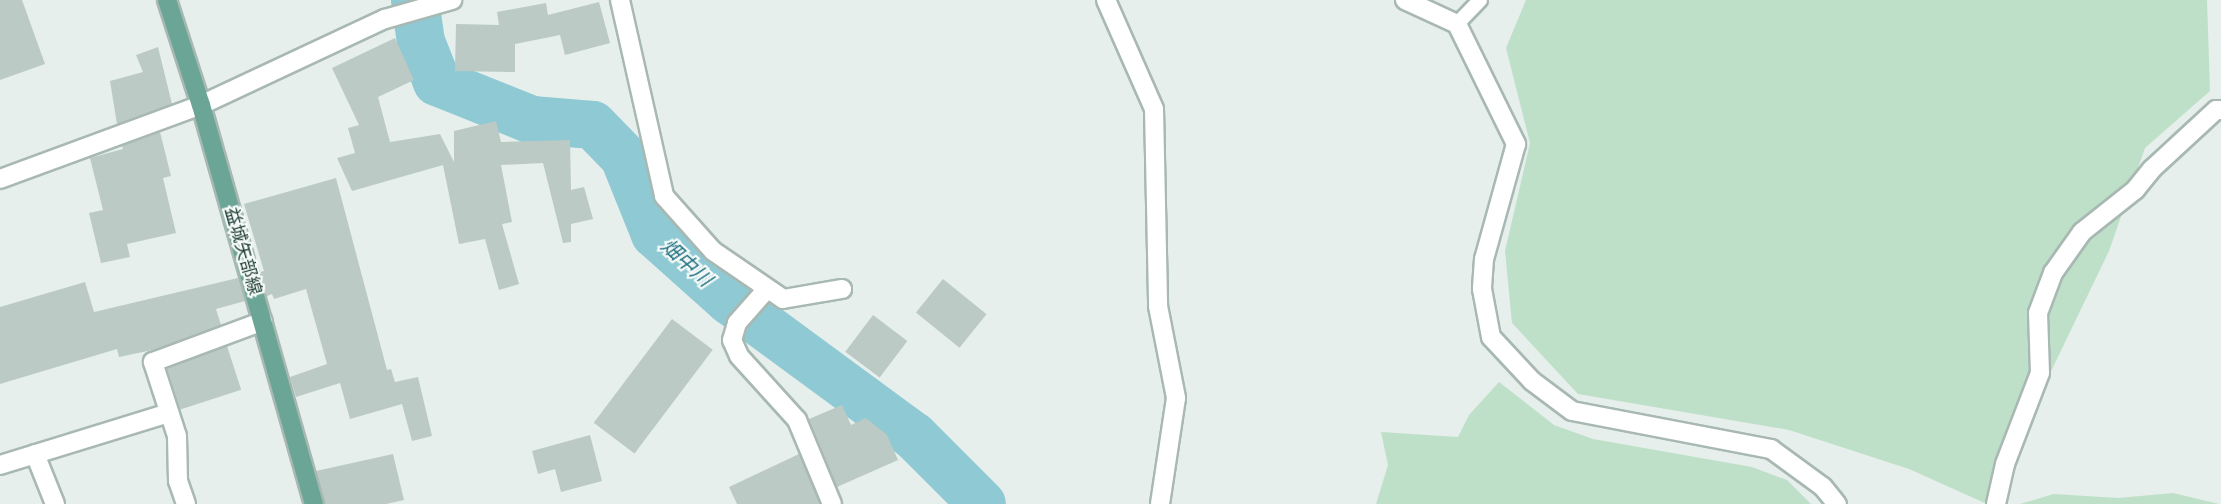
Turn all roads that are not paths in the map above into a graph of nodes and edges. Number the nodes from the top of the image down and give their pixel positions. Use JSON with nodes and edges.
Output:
{"nodes":[{"id":1,"x":167,"y":0,"type":"edge"},
{"id":2,"x":620,"y":0,"type":"edge"},
{"id":3,"x":1106,"y":0,"type":"edge"},
{"id":4,"x":1405,"y":0,"type":"edge"},
{"id":5,"x":1480,"y":0,"type":"edge"},
{"id":6,"x":444,"y":1,"type":"edge"},
{"id":7,"x":1456,"y":24,"type":"junction"},
{"id":8,"x":201,"y":105,"type":"junction"},
{"id":9,"x":2221,"y":110,"type":"edge"},
{"id":10,"x":0,"y":179,"type":"edge"},
{"id":11,"x":842,"y":289,"type":"dead end"},
{"id":12,"x":763,"y":293,"type":"junction"},
{"id":13,"x":262,"y":321,"type":"junction"},
{"id":14,"x":168,"y":413,"type":"junction"},
{"id":15,"x":35,"y":454,"type":"junction"},
{"id":16,"x":0,"y":465,"type":"edge"},
{"id":17,"x":55,"y":504,"type":"edge"},
{"id":18,"x":186,"y":504,"type":"edge"},
{"id":19,"x":314,"y":504,"type":"edge"},
{"id":20,"x":832,"y":504,"type":"edge"},
{"id":21,"x":1161,"y":504,"type":"edge"},
{"id":22,"x":1837,"y":504,"type":"edge"},
{"id":23,"x":1996,"y":504,"type":"edge"}],
"edges":[{"from":1,"to":8,"type":"main road","name":"益城矢部線"},
{"from":2,"to":12,"type":"street"},
{"from":3,"to":21,"type":"street"},
{"from":4,"to":7,"type":"street"},
{"from":5,"to":7,"type":"lane"},
{"from":6,"to":8,"type":"street"},
{"from":7,"to":22,"type":"street"},
{"from":8,"to":10,"type":"street"},
{"from":8,"to":13,"type":"main road","name":"益城矢部線"},
{"from":9,"to":23,"type":"street"},
{"from":11,"to":12,"type":"street"},
{"from":12,"to":20,"type":"street"},
{"from":13,"to":14,"type":"street"},
{"from":13,"to":19,"type":"main road","name":"益城矢部線"},
{"from":14,"to":15,"type":"street"},
{"from":14,"to":18,"type":"street"},
{"from":15,"to":16,"type":"street"},
{"from":15,"to":17,"type":"street"}]}
